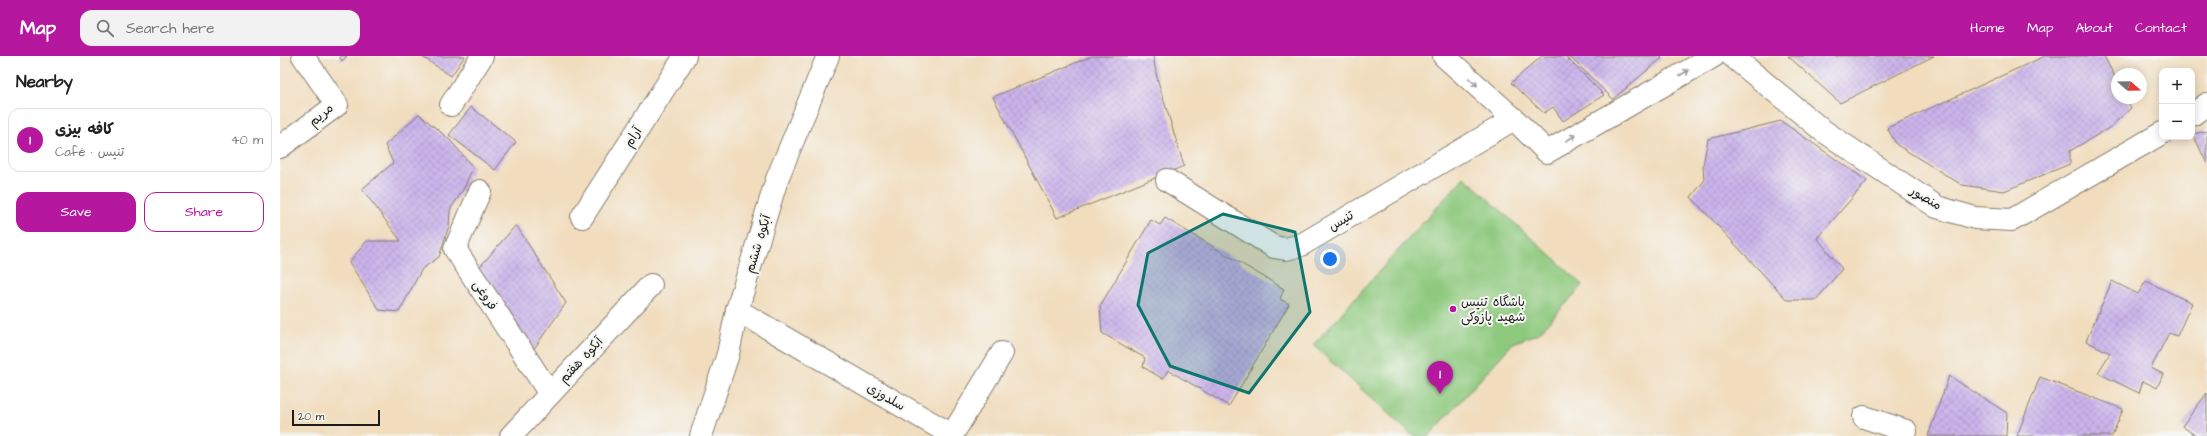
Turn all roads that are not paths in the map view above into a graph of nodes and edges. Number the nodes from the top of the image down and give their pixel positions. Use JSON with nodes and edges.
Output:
{"nodes":[{"id":1,"x":303,"y":56,"type":"edge"},
{"id":2,"x":482,"y":56,"type":"edge"},
{"id":3,"x":685,"y":56,"type":"edge"},
{"id":4,"x":828,"y":56,"type":"edge"},
{"id":5,"x":1444,"y":56,"type":"edge"},
{"id":6,"x":1714,"y":56,"type":"edge"},
{"id":7,"x":1732,"y":56,"type":"edge"},
{"id":8,"x":2207,"y":104,"type":"edge"},
{"id":9,"x":451,"y":105,"type":"dead end"},
{"id":10,"x":2195,"y":113,"type":"edge"},
{"id":11,"x":1514,"y":119,"type":"junction"},
{"id":12,"x":2159,"y":135,"type":"edge"},
{"id":13,"x":280,"y":147,"type":"edge"},
{"id":14,"x":1167,"y":180,"type":"dead end"},
{"id":15,"x":480,"y":191,"type":"dead end"},
{"id":16,"x":582,"y":217,"type":"dead end"},
{"id":17,"x":651,"y":284,"type":"dead end"},
{"id":18,"x":737,"y":310,"type":"junction"},
{"id":19,"x":1002,"y":353,"type":"dead end"},
{"id":20,"x":550,"y":394,"type":"junction"},
{"id":21,"x":1864,"y":417,"type":"dead end"},
{"id":22,"x":512,"y":436,"type":"edge"},
{"id":23,"x":701,"y":436,"type":"edge"},
{"id":24,"x":1904,"y":436,"type":"edge"}],
"edges":[{"from":1,"to":13,"type":"street","name":"مریم"},
{"from":2,"to":9,"type":"street"},
{"from":3,"to":16,"type":"street","name":"آرام"},
{"from":4,"to":18,"type":"street","name":"آبکوه ششم"},
{"from":5,"to":11,"type":"street","one_way":true},
{"from":11,"to":6,"type":"street","one_way":true},
{"from":7,"to":12,"type":"street","name":"منصور"},
{"from":8,"to":10,"type":"street"},
{"from":11,"to":14,"type":"street","name":"تنیس"},
{"from":15,"to":20,"type":"street","name":"فروغی"},
{"from":17,"to":20,"type":"street","name":"آبکوه هفتم"},
{"from":18,"to":19,"type":"street","name":"سلدوزی"},
{"from":18,"to":23,"type":"street","name":"آبکوه ششم"},
{"from":20,"to":22,"type":"street","name":"آبکوه هفتم"},
{"from":21,"to":24,"type":"street"}]}
